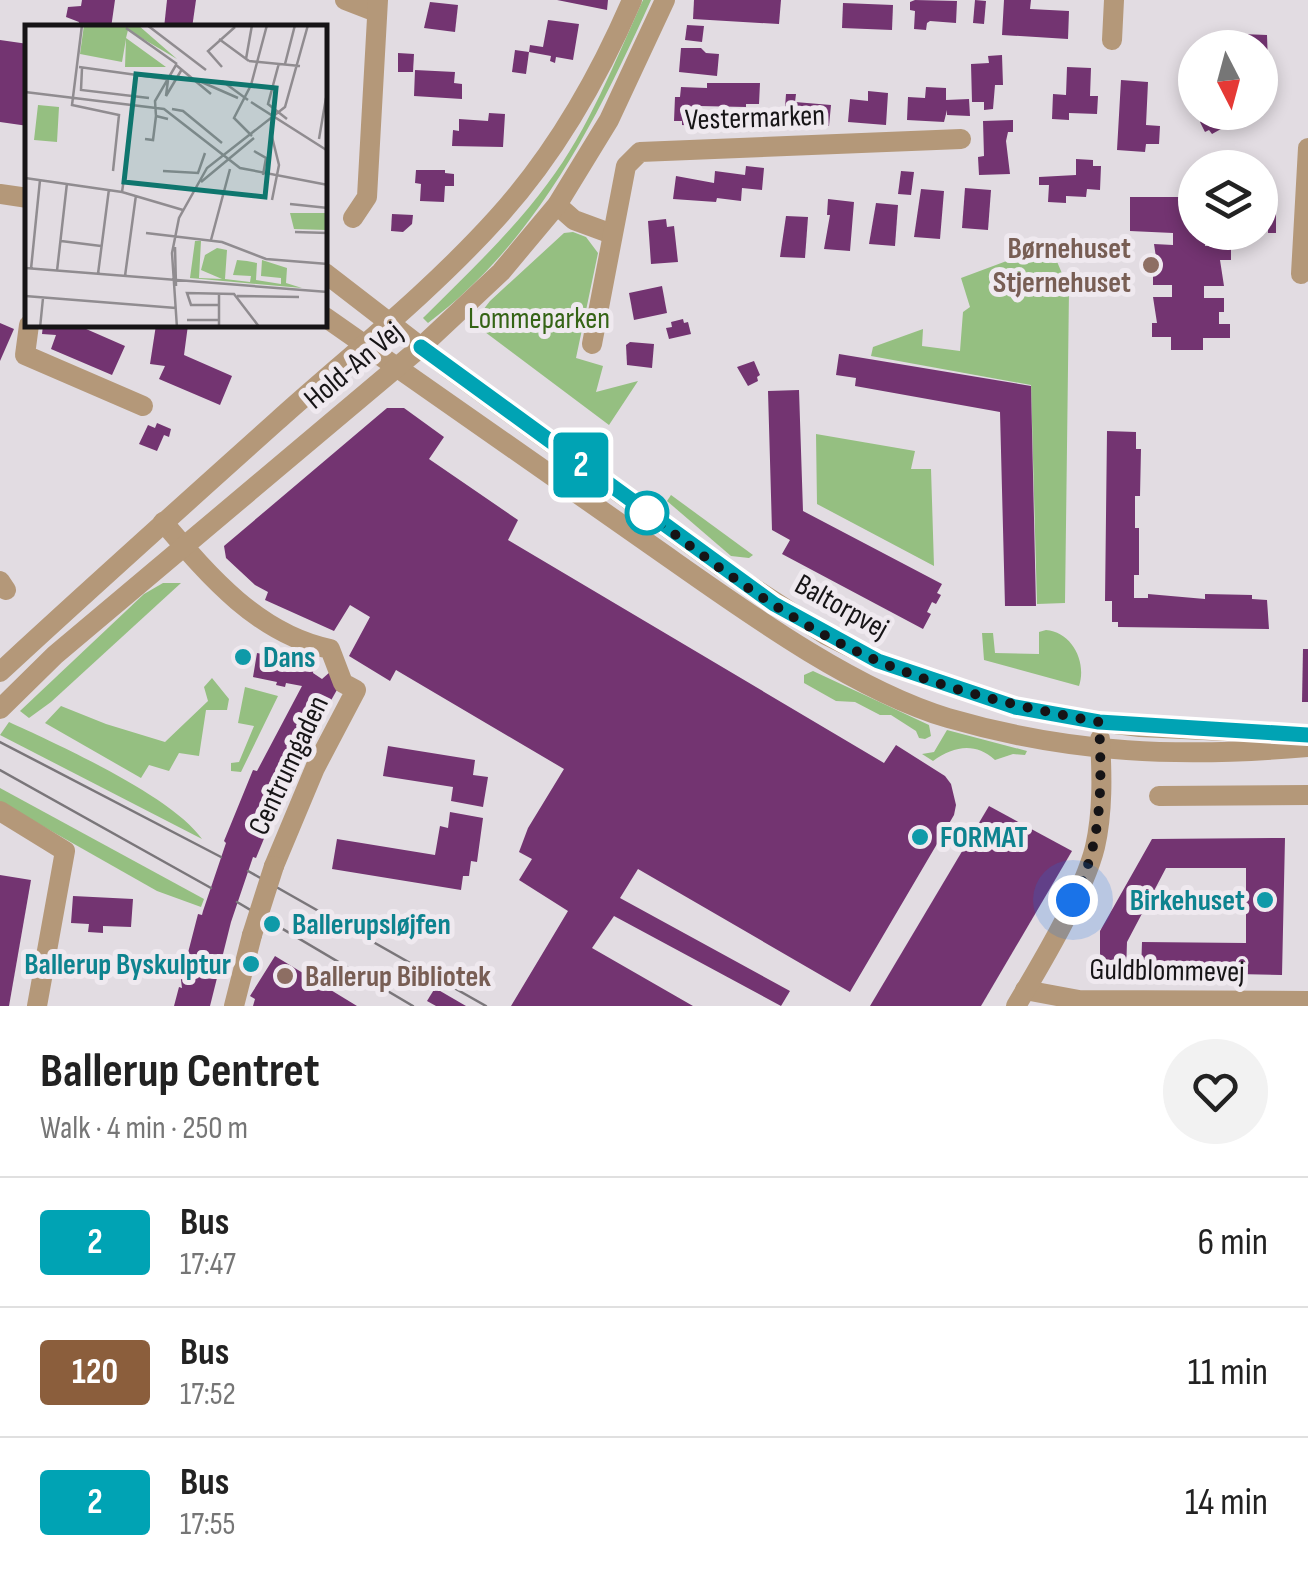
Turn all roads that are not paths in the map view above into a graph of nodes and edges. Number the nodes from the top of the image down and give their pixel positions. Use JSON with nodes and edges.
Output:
{"nodes":[{"id":1,"x":345,"y":0,"type":"edge"},
{"id":2,"x":632,"y":0,"type":"edge"},
{"id":3,"x":665,"y":0,"type":"edge"},
{"id":4,"x":1114,"y":0,"type":"edge"},
{"id":5,"x":377,"y":6,"type":"edge"},
{"id":6,"x":1112,"y":40,"type":"dead end"},
{"id":7,"x":961,"y":139,"type":"dead end"},
{"id":8,"x":1308,"y":148,"type":"edge"},
{"id":9,"x":0,"y":194,"type":"edge"},
{"id":10,"x":25,"y":198,"type":"edge"},
{"id":11,"x":557,"y":205,"type":"junction"},
{"id":12,"x":353,"y":218,"type":"dead end"},
{"id":13,"x":612,"y":234,"type":"junction"},
{"id":14,"x":1301,"y":274,"type":"dead end"},
{"id":15,"x":328,"y":275,"type":"edge"},
{"id":16,"x":328,"y":320,"type":"edge"},
{"id":17,"x":390,"y":320,"type":"junction"},
{"id":18,"x":29,"y":328,"type":"edge"},
{"id":19,"x":363,"y":344,"type":"junction"},
{"id":20,"x":592,"y":344,"type":"dead end"},
{"id":21,"x":421,"y":347,"type":"junction"},
{"id":22,"x":396,"y":368,"type":"junction"},
{"id":23,"x":142,"y":406,"type":"dead end"},
{"id":24,"x":163,"y":522,"type":"junction"},
{"id":25,"x":184,"y":546,"type":"junction"},
{"id":26,"x":0,"y":672,"type":"edge"},
{"id":27,"x":6,"y":702,"type":"edge"},
{"id":28,"x":1099,"y":722,"type":"junction"},
{"id":29,"x":1308,"y":735,"type":"edge"},
{"id":30,"x":1308,"y":747,"type":"edge"},
{"id":31,"x":1100,"y":750,"type":"junction"},
{"id":32,"x":1158,"y":796,"type":"dead end"},
{"id":33,"x":1308,"y":796,"type":"edge"},
{"id":34,"x":0,"y":811,"type":"edge"},
{"id":35,"x":1021,"y":998,"type":"edge"},
{"id":36,"x":1308,"y":1001,"type":"edge"},
{"id":37,"x":37,"y":1006,"type":"edge"},
{"id":38,"x":234,"y":1006,"type":"edge"}],
"edges":[{"from":1,"to":5,"type":"street"},
{"from":2,"to":17,"type":"street","name":"Hold-An Vej"},
{"from":3,"to":11,"type":"street","name":"Hold-An Vej"},
{"from":4,"to":6,"type":"street"},
{"from":5,"to":12,"type":"street"},
{"from":7,"to":13,"type":"street","name":"Vestermarken"},
{"from":8,"to":14,"type":"street"},
{"from":9,"to":10,"type":"street"},
{"from":11,"to":13,"type":"street"},
{"from":11,"to":21,"type":"street","name":"Hold-An Vej"},
{"from":13,"to":20,"type":"street","name":"Vestermarken"},
{"from":15,"to":17,"type":"street","name":"Baltorpvej"},
{"from":16,"to":19,"type":"street","name":"Baltorpvej"},
{"from":17,"to":19,"type":"street","name":"Hold-An Vej"},
{"from":17,"to":21,"type":"street","name":"Baltorpvej"},
{"from":18,"to":23,"type":"street"},
{"from":19,"to":22,"type":"street","name":"Baltorpvej"},
{"from":19,"to":24,"type":"street","name":"Hold-An Vej"},
{"from":21,"to":22,"type":"street","name":"Hold-An Vej"},
{"from":21,"to":28,"type":"street","name":"Baltorpvej"},
{"from":22,"to":25,"type":"street","name":"Hold-An Vej"},
{"from":22,"to":31,"type":"street","name":"Baltorpvej"},
{"from":24,"to":25,"type":"street","name":"Centrumgaden"},
{"from":24,"to":26,"type":"street","name":"Hold-An Vej"},
{"from":25,"to":27,"type":"street","name":"Hold-An Vej"},
{"from":25,"to":38,"type":"street","name":"Centrumgaden","bridge":true},
{"from":28,"to":29,"type":"street","name":"Baltorpvej"},
{"from":28,"to":31,"type":"street"},
{"from":30,"to":31,"type":"street","name":"Baltorpvej"},
{"from":31,"to":35,"type":"street"},
{"from":32,"to":33,"type":"street"},
{"from":34,"to":37,"type":"street"},
{"from":35,"to":36,"type":"street","name":"Guldblommevej"}]}
